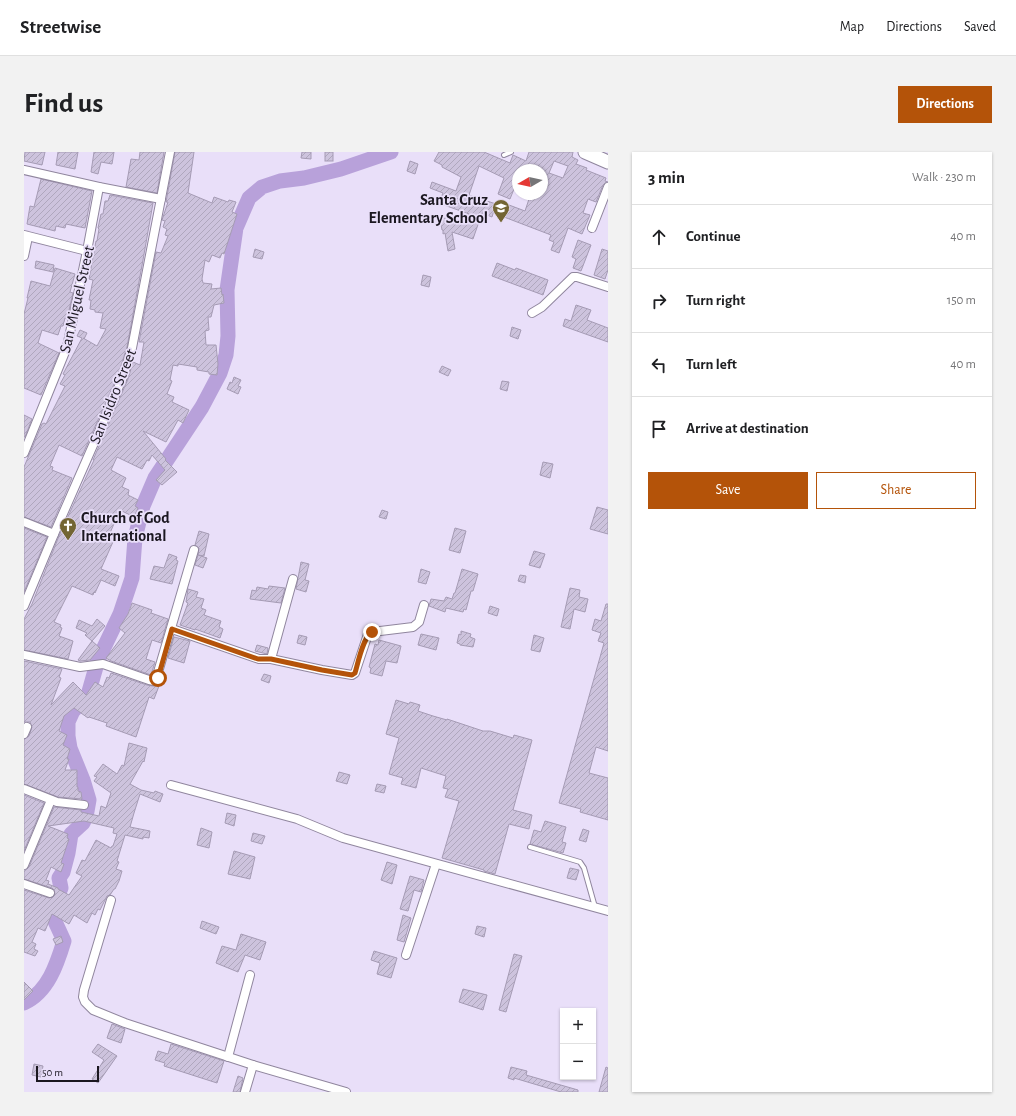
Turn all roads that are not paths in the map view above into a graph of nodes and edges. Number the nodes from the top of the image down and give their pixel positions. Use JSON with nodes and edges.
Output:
{"nodes":[{"id":1,"x":170,"y":152,"type":"edge"},
{"id":2,"x":511,"y":152,"type":"edge"},
{"id":3,"x":585,"y":152,"type":"edge"},
{"id":4,"x":504,"y":155,"type":"dead end"},
{"id":5,"x":608,"y":162,"type":"edge"},
{"id":6,"x":24,"y":170,"type":"edge"},
{"id":7,"x":99,"y":187,"type":"junction"},
{"id":8,"x":608,"y":187,"type":"edge"},
{"id":9,"x":162,"y":199,"type":"junction"},
{"id":10,"x":592,"y":228,"type":"dead end"},
{"id":11,"x":26,"y":236,"type":"edge"},
{"id":12,"x":88,"y":251,"type":"junction"},
{"id":13,"x":24,"y":256,"type":"edge"},
{"id":14,"x":608,"y":287,"type":"edge"},
{"id":15,"x":532,"y":313,"type":"dead end"},
{"id":16,"x":24,"y":453,"type":"edge"},
{"id":17,"x":24,"y":522,"type":"edge"},
{"id":18,"x":54,"y":534,"type":"junction"},
{"id":19,"x":194,"y":550,"type":"dead end"},
{"id":20,"x":293,"y":579,"type":"dead end"},
{"id":21,"x":424,"y":605,"type":"dead end"},
{"id":22,"x":24,"y":606,"type":"edge"},
{"id":23,"x":172,"y":629,"type":"junction"},
{"id":24,"x":24,"y":655,"type":"edge"},
{"id":25,"x":271,"y":659,"type":"junction"},
{"id":26,"x":171,"y":785,"type":"dead end"},
{"id":27,"x":24,"y":789,"type":"edge"},
{"id":28,"x":51,"y":800,"type":"junction"},
{"id":29,"x":84,"y":805,"type":"dead end"},
{"id":30,"x":530,"y":847,"type":"dead end"},
{"id":31,"x":436,"y":864,"type":"junction"},
{"id":32,"x":24,"y":865,"type":"edge"},
{"id":33,"x":24,"y":884,"type":"edge"},
{"id":34,"x":50,"y":893,"type":"dead end"},
{"id":35,"x":111,"y":900,"type":"dead end"},
{"id":36,"x":595,"y":907,"type":"junction"},
{"id":37,"x":608,"y":911,"type":"edge"},
{"id":38,"x":406,"y":955,"type":"dead end"},
{"id":39,"x":250,"y":975,"type":"dead end"},
{"id":40,"x":228,"y":1057,"type":"junction"},
{"id":41,"x":254,"y":1065,"type":"junction"},
{"id":42,"x":245,"y":1092,"type":"edge"},
{"id":43,"x":346,"y":1092,"type":"edge"}],
"edges":[{"from":1,"to":9,"type":"street","name":"San Isidro Street"},
{"from":2,"to":4,"type":"lane"},
{"from":3,"to":5,"type":"main road"},
{"from":6,"to":7,"type":"street"},
{"from":7,"to":9,"type":"street"},
{"from":7,"to":12,"type":"street","name":"San Miguel Street"},
{"from":8,"to":10,"type":"street"},
{"from":9,"to":18,"type":"street","name":"San Isidro Street"},
{"from":11,"to":12,"type":"street"},
{"from":11,"to":13,"type":"street"},
{"from":12,"to":16,"type":"street","name":"San Miguel Street"},
{"from":14,"to":15,"type":"street"},
{"from":17,"to":18,"type":"street"},
{"from":18,"to":22,"type":"street","name":"San Isidro Street"},
{"from":19,"to":23,"type":"street"},
{"from":20,"to":25,"type":"street"},
{"from":21,"to":25,"type":"street"},
{"from":23,"to":24,"type":"street"},
{"from":23,"to":25,"type":"street"},
{"from":26,"to":31,"type":"street"},
{"from":27,"to":28,"type":"street"},
{"from":28,"to":29,"type":"street"},
{"from":28,"to":32,"type":"street"},
{"from":30,"to":36,"type":"lane"},
{"from":31,"to":36,"type":"street"},
{"from":31,"to":38,"type":"street"},
{"from":33,"to":34,"type":"street"},
{"from":35,"to":40,"type":"street"},
{"from":36,"to":37,"type":"street"},
{"from":39,"to":40,"type":"street"},
{"from":40,"to":41,"type":"street"},
{"from":41,"to":42,"type":"street"},
{"from":41,"to":43,"type":"street"}]}
